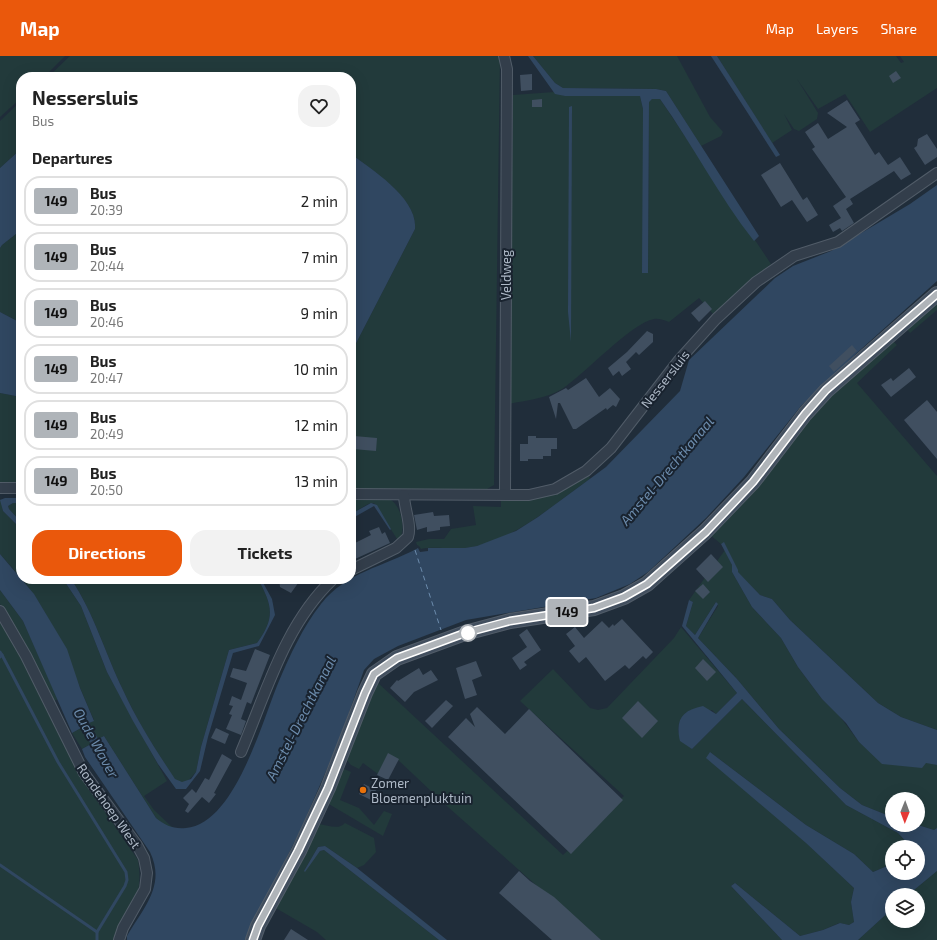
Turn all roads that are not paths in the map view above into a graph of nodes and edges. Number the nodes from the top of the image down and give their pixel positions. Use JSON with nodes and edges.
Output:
{"nodes":[{"id":1,"x":504,"y":56,"type":"edge"},
{"id":2,"x":937,"y":174,"type":"edge"},
{"id":3,"x":937,"y":294,"type":"edge"},
{"id":4,"x":0,"y":488,"type":"edge"},
{"id":5,"x":16,"y":488,"type":"edge"},
{"id":6,"x":356,"y":494,"type":"edge"},
{"id":7,"x":505,"y":494,"type":"junction"},
{"id":8,"x":404,"y":495,"type":"junction"},
{"id":9,"x":356,"y":568,"type":"edge"},
{"id":10,"x":328,"y":584,"type":"edge"},
{"id":11,"x":0,"y":611,"type":"edge"},
{"id":12,"x":241,"y":752,"type":"dead end"},
{"id":13,"x":119,"y":940,"type":"edge"},
{"id":14,"x":253,"y":940,"type":"edge"}],
"edges":[{"from":1,"to":7,"type":"street","name":"Veldweg"},
{"from":2,"to":7,"type":"street","name":"Nessersluis"},
{"from":3,"to":14,"type":"street"},
{"from":4,"to":5,"type":"street"},
{"from":6,"to":8,"type":"street","name":"Nessersluis"},
{"from":7,"to":8,"type":"street","name":"Nessersluis"},
{"from":8,"to":9,"type":"street"},
{"from":10,"to":12,"type":"street"},
{"from":11,"to":13,"type":"street","name":"Rondehoep West"}]}
